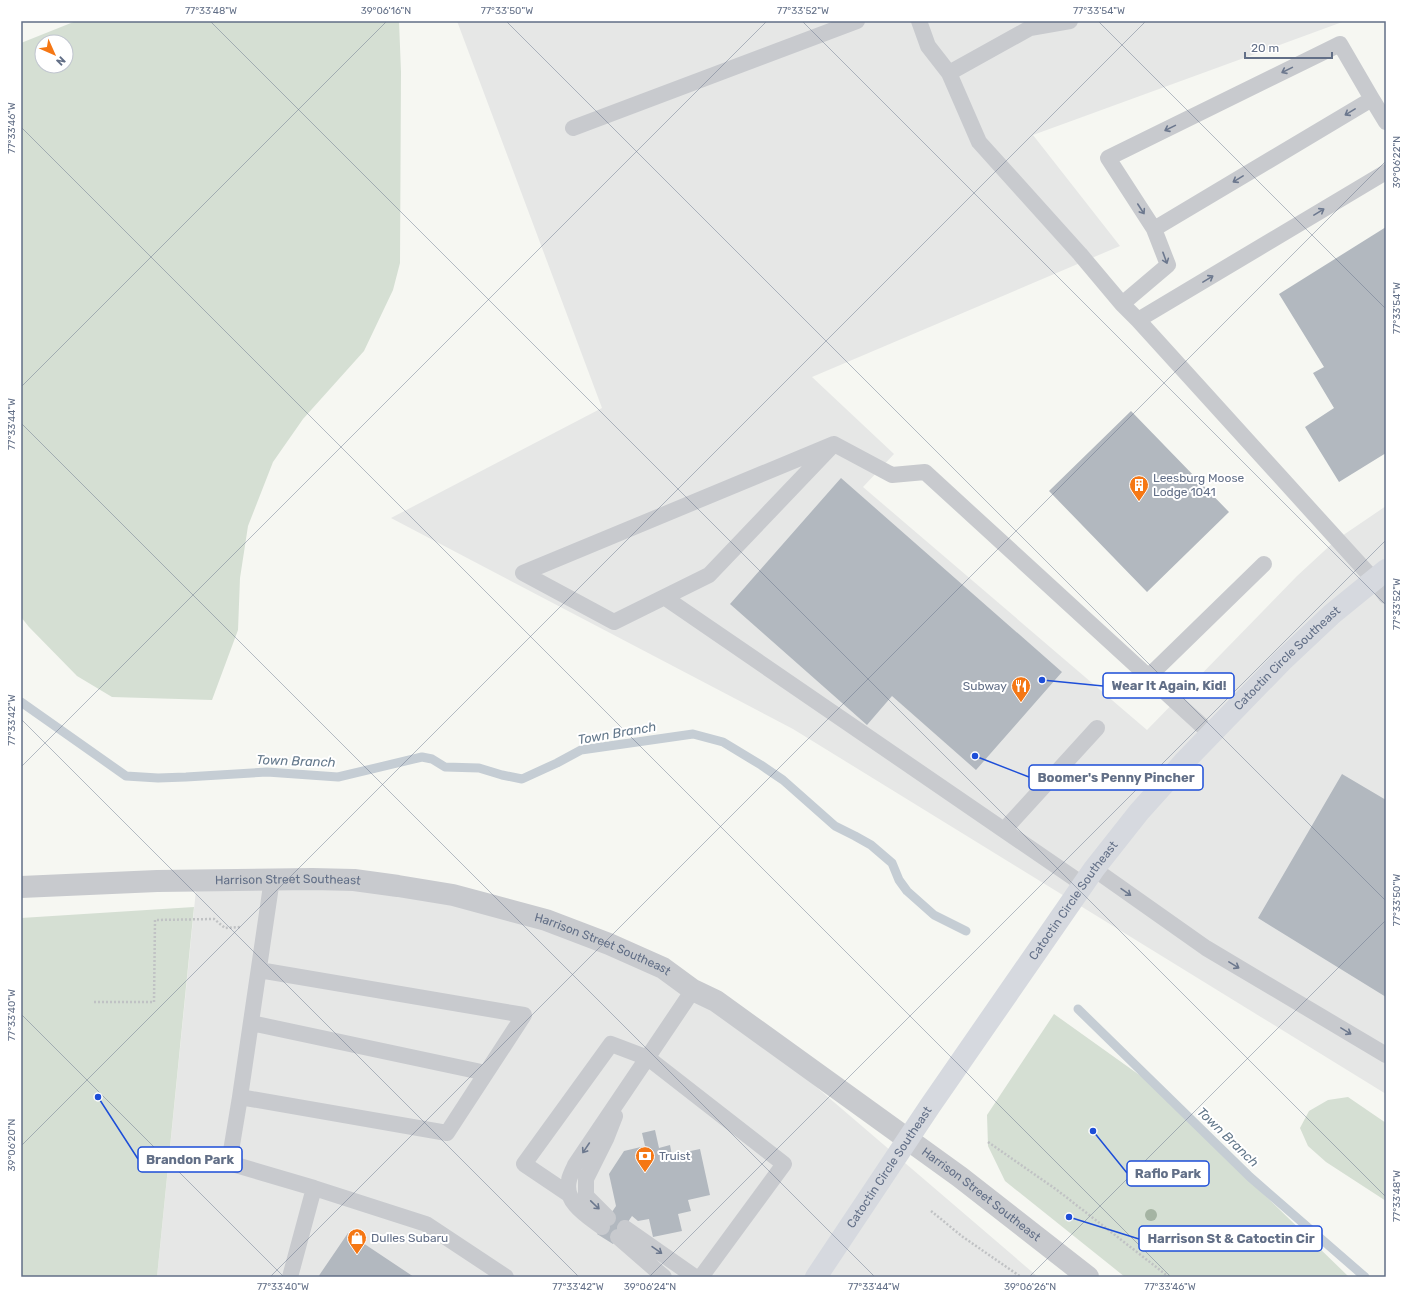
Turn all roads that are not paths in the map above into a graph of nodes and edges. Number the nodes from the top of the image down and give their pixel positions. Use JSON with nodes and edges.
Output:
{"nodes":[{"id":1,"x":857,"y":21,"type":"edge"},
{"id":2,"x":920,"y":21,"type":"edge"},
{"id":3,"x":1070,"y":21,"type":"edge"},
{"id":4,"x":949,"y":73,"type":"junction"},
{"id":5,"x":1372,"y":99,"type":"junction"},
{"id":6,"x":1386,"y":122,"type":"edge"},
{"id":7,"x":572,"y":128,"type":"dead end"},
{"id":8,"x":1386,"y":172,"type":"edge"},
{"id":9,"x":1154,"y":229,"type":"junction"},
{"id":10,"x":1122,"y":304,"type":"junction"},
{"id":11,"x":1138,"y":320,"type":"junction"},
{"id":12,"x":834,"y":444,"type":"junction"},
{"id":13,"x":1264,"y":564,"type":"dead end"},
{"id":14,"x":1382,"y":582,"type":"edge"},
{"id":15,"x":664,"y":598,"type":"junction"},
{"id":16,"x":1148,"y":677,"type":"junction"},
{"id":17,"x":1097,"y":728,"type":"dead end"},
{"id":18,"x":1211,"y":734,"type":"junction"},
{"id":19,"x":1004,"y":830,"type":"junction"},
{"id":20,"x":1089,"y":877,"type":"junction"},
{"id":21,"x":272,"y":879,"type":"junction"},
{"id":22,"x":21,"y":887,"type":"edge"},
{"id":23,"x":259,"y":970,"type":"junction"},
{"id":24,"x":693,"y":990,"type":"junction"},
{"id":25,"x":251,"y":1023,"type":"junction"},
{"id":26,"x":1386,"y":1055,"type":"edge"},
{"id":27,"x":648,"y":1058,"type":"junction"},
{"id":28,"x":486,"y":1073,"type":"junction"},
{"id":29,"x":623,"y":1094,"type":"junction"},
{"id":30,"x":240,"y":1097,"type":"junction"},
{"id":31,"x":908,"y":1139,"type":"junction"},
{"id":32,"x":314,"y":1188,"type":"junction"},
{"id":33,"x":570,"y":1195,"type":"junction"},
{"id":34,"x":1077,"y":1274,"type":"edge"},
{"id":35,"x":290,"y":1277,"type":"edge"},
{"id":36,"x":506,"y":1277,"type":"edge"},
{"id":37,"x":664,"y":1277,"type":"edge"},
{"id":38,"x":695,"y":1277,"type":"edge"},
{"id":39,"x":702,"y":1277,"type":"edge"},
{"id":40,"x":816,"y":1277,"type":"edge"}],
"edges":[{"from":1,"to":7,"type":"lane"},
{"from":2,"to":4,"type":"lane"},
{"from":3,"to":4,"type":"lane"},
{"from":4,"to":10,"type":"lane"},
{"from":5,"to":6,"type":"lane"},
{"from":5,"to":9,"type":"lane","one_way":true},
{"from":5,"to":9,"type":"lane","one_way":true},
{"from":11,"to":8,"type":"lane","one_way":true},
{"from":9,"to":10,"type":"lane","one_way":true},
{"from":10,"to":11,"type":"lane"},
{"from":11,"to":14,"type":"lane"},
{"from":12,"to":15,"type":"lane"},
{"from":12,"to":15,"type":"lane"},
{"from":12,"to":16,"type":"lane"},
{"from":13,"to":16,"type":"lane"},
{"from":14,"to":18,"type":"main road","name":"Catoctin Circle Southeast"},
{"from":15,"to":19,"type":"lane"},
{"from":16,"to":18,"type":"lane"},
{"from":17,"to":19,"type":"lane"},
{"from":18,"to":20,"type":"main road","name":"Catoctin Circle Southeast"},
{"from":19,"to":20,"type":"lane"},
{"from":20,"to":26,"type":"lane","one_way":true},
{"from":20,"to":31,"type":"main road","name":"Catoctin Circle Southeast"},
{"from":21,"to":22,"type":"street","name":"Harrison Street Southeast"},
{"from":21,"to":23,"type":"lane"},
{"from":21,"to":24,"type":"street","name":"Harrison Street Southeast"},
{"from":23,"to":25,"type":"lane"},
{"from":23,"to":28,"type":"lane"},
{"from":24,"to":27,"type":"lane"},
{"from":24,"to":31,"type":"street","name":"Harrison Street Southeast"},
{"from":25,"to":28,"type":"lane"},
{"from":25,"to":30,"type":"lane"},
{"from":27,"to":29,"type":"lane"},
{"from":27,"to":33,"type":"lane"},
{"from":27,"to":39,"type":"lane"},
{"from":28,"to":30,"type":"lane"},
{"from":29,"to":33,"type":"lane","one_way":true},
{"from":29,"to":33,"type":"lane","one_way":true},
{"from":30,"to":32,"type":"lane"},
{"from":31,"to":34,"type":"street","name":"Harrison Street Southeast"},
{"from":31,"to":40,"type":"main road","name":"Catoctin Circle Southeast"},
{"from":32,"to":35,"type":"lane"},
{"from":32,"to":36,"type":"lane"},
{"from":37,"to":38,"type":"lane","one_way":true}]}
